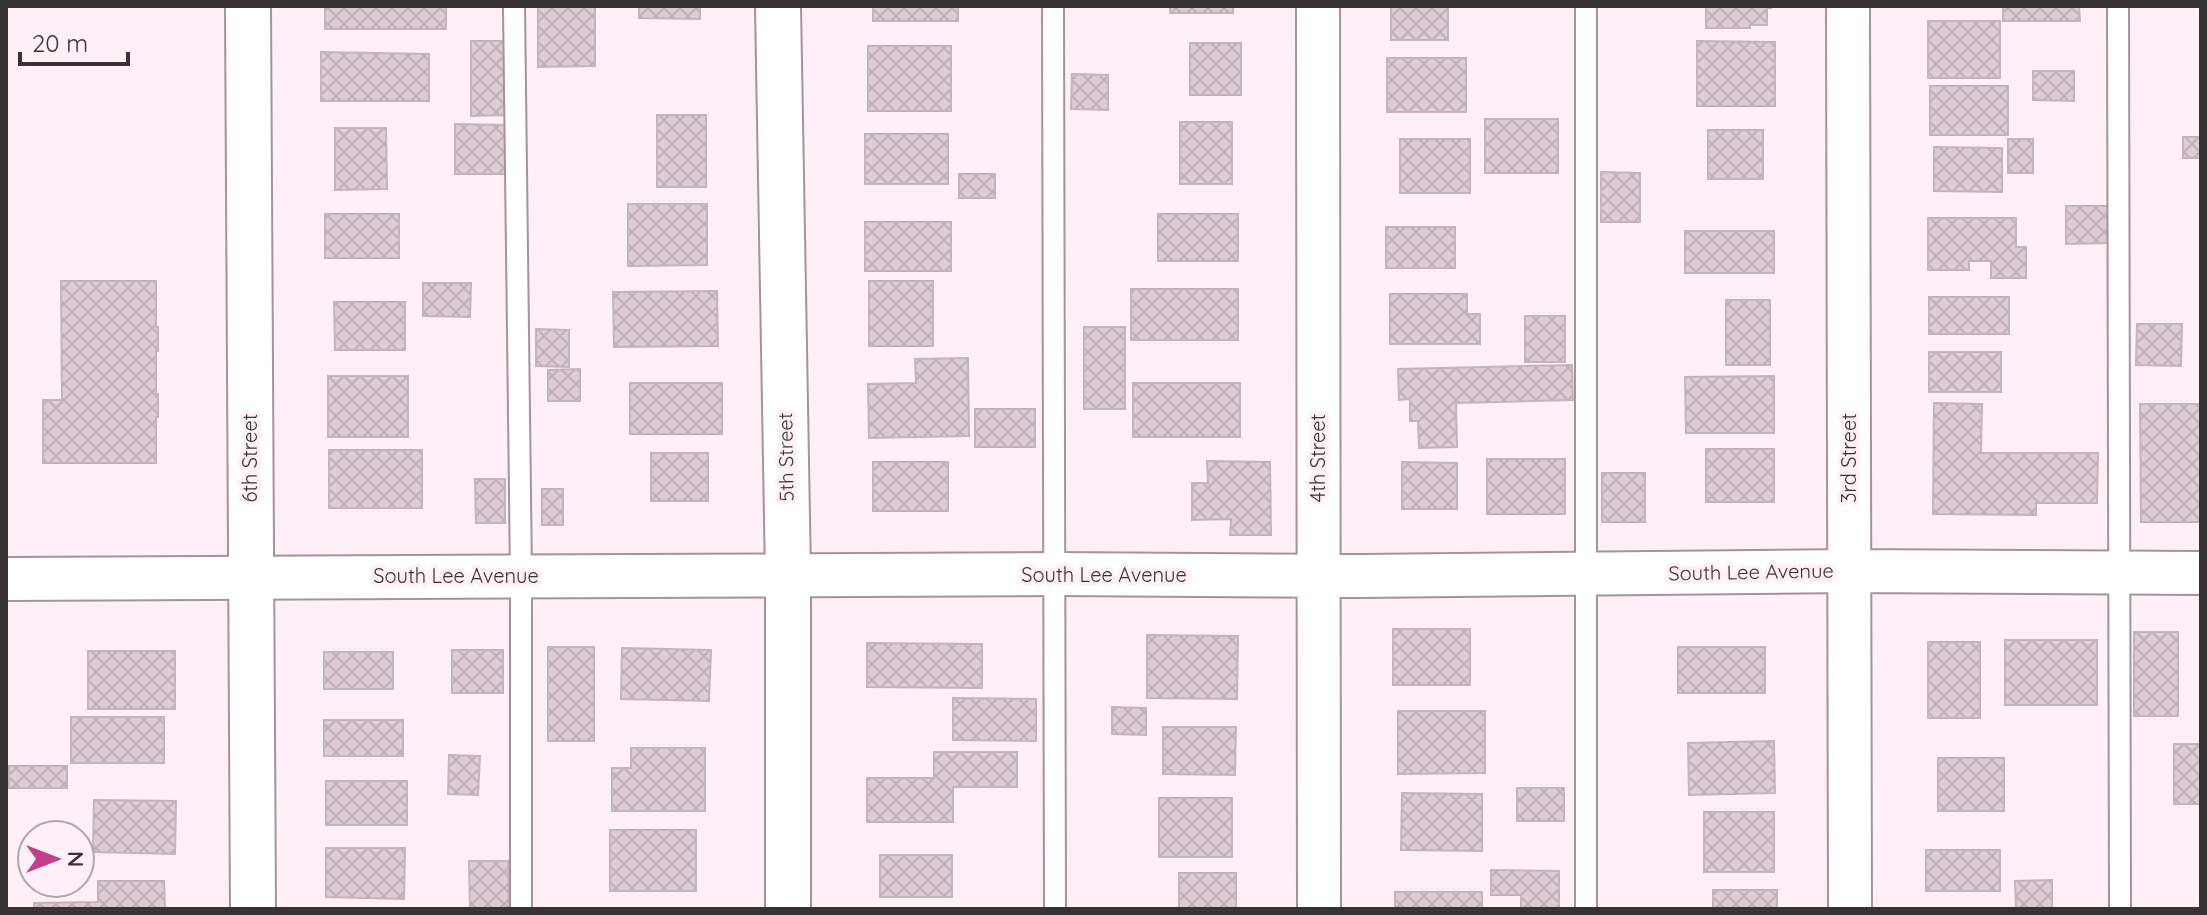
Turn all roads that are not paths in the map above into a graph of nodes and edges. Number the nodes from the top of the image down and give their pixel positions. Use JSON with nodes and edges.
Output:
{"nodes":[{"id":1,"x":248,"y":6,"type":"edge"},
{"id":2,"x":514,"y":6,"type":"edge"},
{"id":3,"x":778,"y":6,"type":"edge"},
{"id":4,"x":1053,"y":6,"type":"edge"},
{"id":5,"x":1318,"y":6,"type":"edge"},
{"id":6,"x":1586,"y":6,"type":"edge"},
{"id":7,"x":1848,"y":6,"type":"edge"},
{"id":8,"x":2118,"y":6,"type":"edge"},
{"id":9,"x":1849,"y":571,"type":"junction"},
{"id":10,"x":2119,"y":573,"type":"junction"},
{"id":11,"x":2201,"y":573,"type":"edge"},
{"id":12,"x":1055,"y":574,"type":"junction"},
{"id":13,"x":1586,"y":574,"type":"junction"},
{"id":14,"x":788,"y":575,"type":"junction"},
{"id":15,"x":251,"y":576,"type":"junction"},
{"id":16,"x":521,"y":576,"type":"junction"},
{"id":17,"x":1318,"y":576,"type":"junction"},
{"id":18,"x":6,"y":579,"type":"edge"},
{"id":19,"x":253,"y":909,"type":"edge"},
{"id":20,"x":521,"y":909,"type":"edge"},
{"id":21,"x":788,"y":909,"type":"edge"},
{"id":22,"x":1055,"y":909,"type":"edge"},
{"id":23,"x":1319,"y":909,"type":"edge"},
{"id":24,"x":1586,"y":909,"type":"edge"},
{"id":25,"x":1850,"y":909,"type":"edge"},
{"id":26,"x":2120,"y":909,"type":"edge"}],
"edges":[{"from":1,"to":15,"type":"street","name":"6th Street"},
{"from":2,"to":16,"type":"lane"},
{"from":3,"to":14,"type":"street","name":"5th Street"},
{"from":4,"to":12,"type":"lane"},
{"from":5,"to":17,"type":"street","name":"4th Street"},
{"from":6,"to":13,"type":"lane"},
{"from":7,"to":9,"type":"street","name":"3rd Street"},
{"from":8,"to":10,"type":"lane"},
{"from":9,"to":10,"type":"street","name":"South Lee Avenue"},
{"from":9,"to":13,"type":"street","name":"South Lee Avenue"},
{"from":9,"to":25,"type":"street","name":"3rd Street"},
{"from":10,"to":11,"type":"street","name":"South Lee Avenue"},
{"from":10,"to":26,"type":"lane"},
{"from":12,"to":14,"type":"street","name":"South Lee Avenue"},
{"from":12,"to":17,"type":"street","name":"South Lee Avenue"},
{"from":12,"to":22,"type":"lane"},
{"from":13,"to":17,"type":"street","name":"South Lee Avenue"},
{"from":13,"to":24,"type":"lane"},
{"from":14,"to":16,"type":"street","name":"South Lee Avenue"},
{"from":14,"to":21,"type":"street","name":"5th Street"},
{"from":15,"to":16,"type":"street","name":"South Lee Avenue"},
{"from":15,"to":18,"type":"street","name":"South Lee Avenue"},
{"from":15,"to":19,"type":"street","name":"6th Street"},
{"from":16,"to":20,"type":"lane"},
{"from":17,"to":23,"type":"street","name":"4th Street"}]}
